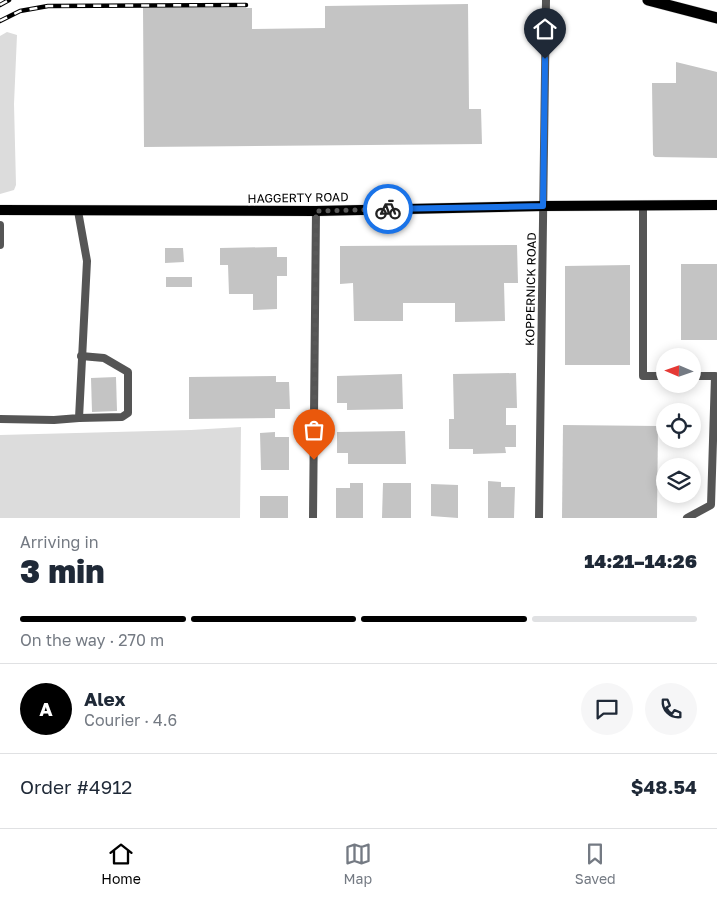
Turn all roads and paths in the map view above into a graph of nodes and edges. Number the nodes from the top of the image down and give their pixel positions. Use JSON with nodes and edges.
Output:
{"nodes":[{"id":1,"x":546,"y":0,"type":"edge"},
{"id":2,"x":648,"y":0,"type":"edge"},
{"id":3,"x":717,"y":18,"type":"edge"},
{"id":4,"x":717,"y":205,"type":"edge"},
{"id":5,"x":543,"y":206,"type":"junction"},
{"id":6,"x":643,"y":206,"type":"junction"},
{"id":7,"x":0,"y":210,"type":"edge"},
{"id":8,"x":78,"y":211,"type":"junction"},
{"id":9,"x":316,"y":211,"type":"junction"},
{"id":10,"x":0,"y":226,"type":"edge"},
{"id":11,"x":0,"y":245,"type":"edge"},
{"id":12,"x":81,"y":356,"type":"junction"},
{"id":13,"x":656,"y":376,"type":"edge"},
{"id":14,"x":701,"y":376,"type":"edge"},
{"id":15,"x":79,"y":418,"type":"junction"},
{"id":16,"x":0,"y":419,"type":"edge"},
{"id":17,"x":313,"y":518,"type":"edge"},
{"id":18,"x":539,"y":518,"type":"edge"},
{"id":19,"x":687,"y":518,"type":"edge"}],
"edges":[{"from":1,"to":5,"type":"street","name":"KOPPERNICK ROAD"},
{"from":2,"to":3,"type":"highway"},
{"from":4,"to":6,"type":"main road","name":"HAGGERTY ROAD"},
{"from":5,"to":6,"type":"main road","name":"HAGGERTY ROAD"},
{"from":5,"to":9,"type":"main road","name":"HAGGERTY ROAD"},
{"from":5,"to":18,"type":"street","name":"KOPPERNICK ROAD"},
{"from":6,"to":13,"type":"street"},
{"from":7,"to":8,"type":"main road","name":"HAGGERTY ROAD"},
{"from":8,"to":9,"type":"main road","name":"HAGGERTY ROAD"},
{"from":8,"to":12,"type":"street"},
{"from":9,"to":17,"type":"street"},
{"from":10,"to":11,"type":"street"},
{"from":12,"to":15,"type":"street"},
{"from":12,"to":15,"type":"street"},
{"from":14,"to":19,"type":"street"},
{"from":15,"to":16,"type":"street"}]}
